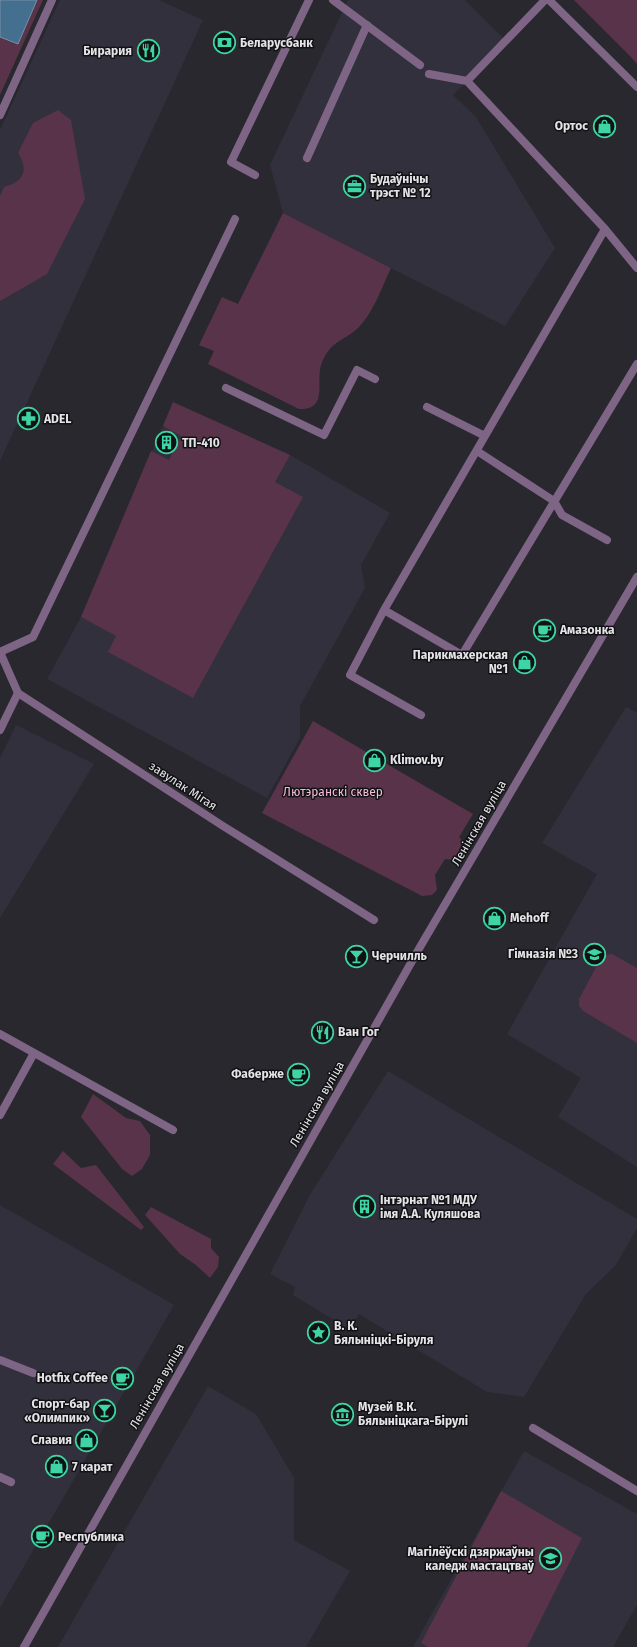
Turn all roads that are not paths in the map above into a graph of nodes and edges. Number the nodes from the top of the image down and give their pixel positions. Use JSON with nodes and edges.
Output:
{"nodes":[{"id":1,"x":52,"y":0,"type":"edge"},
{"id":2,"x":308,"y":0,"type":"edge"},
{"id":3,"x":333,"y":0,"type":"edge"},
{"id":4,"x":545,"y":0,"type":"edge"},
{"id":5,"x":549,"y":0,"type":"edge"},
{"id":6,"x":367,"y":25,"type":"junction"},
{"id":7,"x":420,"y":65,"type":"dead end"},
{"id":8,"x":429,"y":74,"type":"dead end"},
{"id":9,"x":467,"y":80,"type":"junction"},
{"id":10,"x":637,"y":87,"type":"edge"},
{"id":11,"x":0,"y":115,"type":"edge"},
{"id":12,"x":307,"y":158,"type":"dead end"},
{"id":13,"x":255,"y":175,"type":"dead end"},
{"id":14,"x":235,"y":219,"type":"dead end"},
{"id":15,"x":605,"y":229,"type":"junction"},
{"id":16,"x":637,"y":268,"type":"edge"},
{"id":17,"x":637,"y":364,"type":"edge"},
{"id":18,"x":375,"y":379,"type":"dead end"},
{"id":19,"x":226,"y":388,"type":"dead end"},
{"id":20,"x":427,"y":407,"type":"dead end"},
{"id":21,"x":485,"y":436,"type":"junction"},
{"id":22,"x":477,"y":451,"type":"junction"},
{"id":23,"x":554,"y":501,"type":"junction"},
{"id":24,"x":607,"y":540,"type":"dead end"},
{"id":25,"x":637,"y":577,"type":"edge"},
{"id":26,"x":384,"y":610,"type":"junction"},
{"id":27,"x":0,"y":652,"type":"edge"},
{"id":28,"x":18,"y":693,"type":"junction"},
{"id":29,"x":422,"y":715,"type":"dead end"},
{"id":30,"x":0,"y":730,"type":"edge"},
{"id":31,"x":374,"y":920,"type":"dead end"},
{"id":32,"x":0,"y":1034,"type":"edge"},
{"id":33,"x":34,"y":1053,"type":"junction"},
{"id":34,"x":0,"y":1115,"type":"edge"},
{"id":35,"x":173,"y":1130,"type":"dead end"},
{"id":36,"x":0,"y":1360,"type":"edge"},
{"id":37,"x":33,"y":1373,"type":"dead end"},
{"id":38,"x":533,"y":1428,"type":"dead end"},
{"id":39,"x":0,"y":1476,"type":"edge"},
{"id":40,"x":11,"y":1482,"type":"dead end"},
{"id":41,"x":637,"y":1491,"type":"edge"},
{"id":42,"x":24,"y":1647,"type":"edge"}],
"edges":[{"from":1,"to":11,"type":"street"},
{"from":2,"to":13,"type":"street"},
{"from":3,"to":6,"type":"street"},
{"from":4,"to":9,"type":"street"},
{"from":5,"to":10,"type":"street"},
{"from":6,"to":7,"type":"street"},
{"from":6,"to":12,"type":"street"},
{"from":8,"to":9,"type":"street"},
{"from":9,"to":15,"type":"street"},
{"from":14,"to":27,"type":"street"},
{"from":15,"to":16,"type":"street"},
{"from":15,"to":21,"type":"street"},
{"from":17,"to":23,"type":"street"},
{"from":18,"to":19,"type":"street"},
{"from":20,"to":21,"type":"street"},
{"from":21,"to":22,"type":"street"},
{"from":22,"to":23,"type":"street"},
{"from":22,"to":26,"type":"street"},
{"from":23,"to":24,"type":"street"},
{"from":23,"to":26,"type":"street"},
{"from":25,"to":42,"type":"street","name":"Ленінская вуліца"},
{"from":26,"to":29,"type":"street"},
{"from":27,"to":28,"type":"street"},
{"from":28,"to":30,"type":"street"},
{"from":28,"to":31,"type":"street","name":"завулак Мігая"},
{"from":32,"to":33,"type":"street"},
{"from":33,"to":34,"type":"street"},
{"from":33,"to":35,"type":"street"},
{"from":36,"to":37,"type":"street"},
{"from":38,"to":41,"type":"street"},
{"from":39,"to":40,"type":"street"}]}
